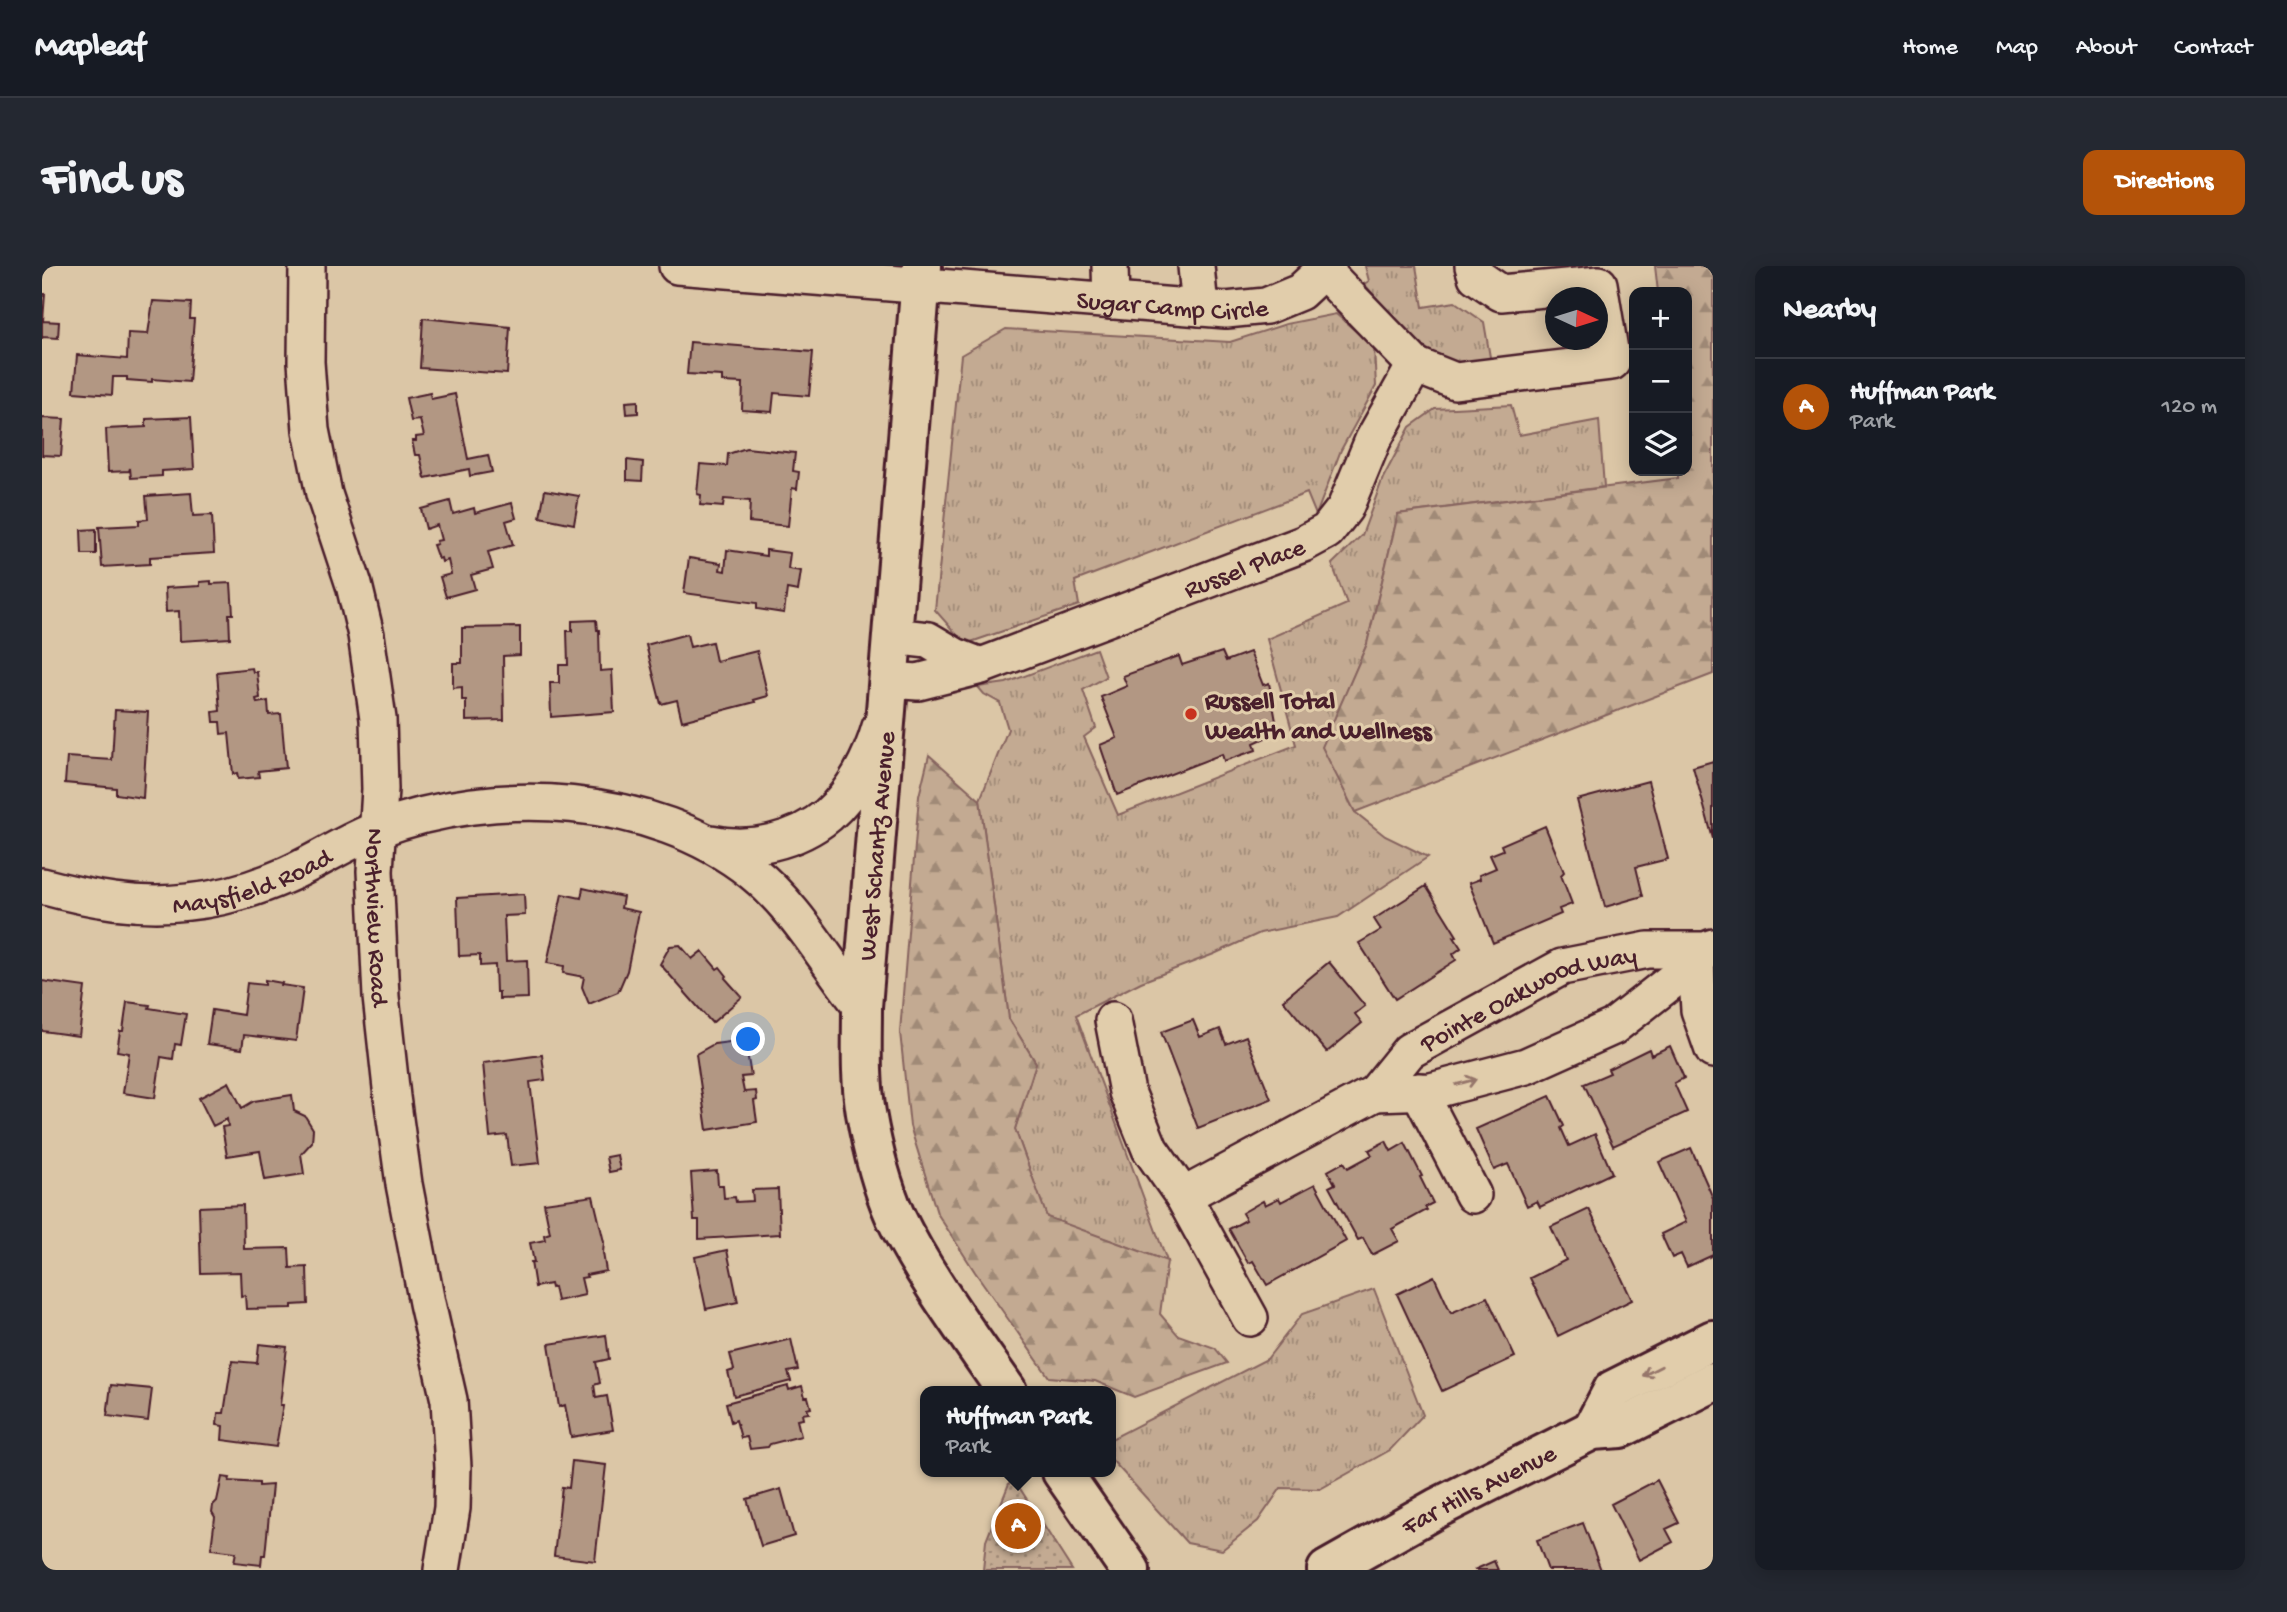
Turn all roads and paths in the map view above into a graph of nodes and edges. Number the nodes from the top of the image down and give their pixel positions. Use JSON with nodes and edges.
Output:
{"nodes":[{"id":1,"x":307,"y":266,"type":"edge"},
{"id":2,"x":677,"y":266,"type":"edge"},
{"id":3,"x":1111,"y":266,"type":"edge"},
{"id":4,"x":1196,"y":266,"type":"edge"},
{"id":5,"x":1473,"y":266,"type":"edge"},
{"id":6,"x":1326,"y":268,"type":"edge"},
{"id":7,"x":921,"y":275,"type":"edge"},
{"id":8,"x":1111,"y":301,"type":"junction"},
{"id":9,"x":1200,"y":308,"type":"junction"},
{"id":10,"x":1415,"y":365,"type":"junction"},
{"id":11,"x":892,"y":636,"type":"junction"},
{"id":12,"x":981,"y":666,"type":"junction"},
{"id":13,"x":888,"y":692,"type":"junction"},
{"id":14,"x":377,"y":829,"type":"junction"},
{"id":15,"x":701,"y":840,"type":"junction"},
{"id":16,"x":42,"y":886,"type":"edge"},
{"id":17,"x":1705,"y":953,"type":"edge"},
{"id":18,"x":862,"y":1007,"type":"junction"},
{"id":19,"x":1113,"y":1020,"type":"dead end"},
{"id":20,"x":1713,"y":1051,"type":"edge"},
{"id":21,"x":1419,"y":1091,"type":"junction"},
{"id":22,"x":1375,"y":1093,"type":"junction"},
{"id":23,"x":1473,"y":1195,"type":"dead end"},
{"id":24,"x":1182,"y":1196,"type":"junction"},
{"id":25,"x":1251,"y":1318,"type":"dead end"},
{"id":26,"x":1713,"y":1340,"type":"edge"},
{"id":27,"x":1713,"y":1382,"type":"edge"},
{"id":28,"x":1003,"y":1386,"type":"edge"},
{"id":29,"x":1592,"y":1430,"type":"junction"},
{"id":30,"x":1065,"y":1477,"type":"edge"},
{"id":31,"x":442,"y":1570,"type":"edge"},
{"id":32,"x":1130,"y":1570,"type":"edge"},
{"id":33,"x":1327,"y":1570,"type":"edge"}],
"edges":[{"from":1,"to":14,"type":"street","name":"Northview Road"},
{"from":2,"to":7,"type":"street","name":"Sugar Camp Circle"},
{"from":3,"to":8,"type":"street"},
{"from":4,"to":9,"type":"street"},
{"from":5,"to":10,"type":"street"},
{"from":6,"to":9,"type":"street","name":"Sugar Camp Circle"},
{"from":6,"to":10,"type":"street"},
{"from":7,"to":8,"type":"street","name":"Sugar Camp Circle"},
{"from":7,"to":11,"type":"main road","name":"West Schantz Avenue"},
{"from":8,"to":9,"type":"street","name":"Sugar Camp Circle"},
{"from":10,"to":12,"type":"street","name":"Russel Place"},
{"from":11,"to":12,"type":"street"},
{"from":11,"to":13,"type":"main road","name":"West Schantz Avenue"},
{"from":12,"to":13,"type":"street","name":"Russel Place"},
{"from":13,"to":15,"type":"street","name":"Maysfield Road"},
{"from":13,"to":18,"type":"main road","name":"West Schantz Avenue"},
{"from":14,"to":15,"type":"street","name":"Maysfield Road"},
{"from":14,"to":16,"type":"street","name":"Maysfield Road"},
{"from":14,"to":31,"type":"street","name":"Northview Road"},
{"from":15,"to":18,"type":"street","name":"Maysfield Road"},
{"from":17,"to":20,"type":"street"},
{"from":21,"to":17,"type":"street","name":"Pointe Oakwood Way","one_way":true},
{"from":17,"to":22,"type":"street","name":"Pointe Oakwood Way"},
{"from":18,"to":28,"type":"main road","name":"West Schantz Avenue"},
{"from":19,"to":24,"type":"street"},
{"from":21,"to":22,"type":"street","name":"Pointe Oakwood Way"},
{"from":21,"to":23,"type":"street"},
{"from":22,"to":24,"type":"street","name":"Pointe Oakwood Way"},
{"from":24,"to":25,"type":"street"},
{"from":26,"to":29,"type":"main road","one_way":true},
{"from":27,"to":29,"type":"main road","name":"Far Hills Avenue"},
{"from":29,"to":33,"type":"main road","name":"Far Hills Avenue"},
{"from":30,"to":32,"type":"main road"}]}
